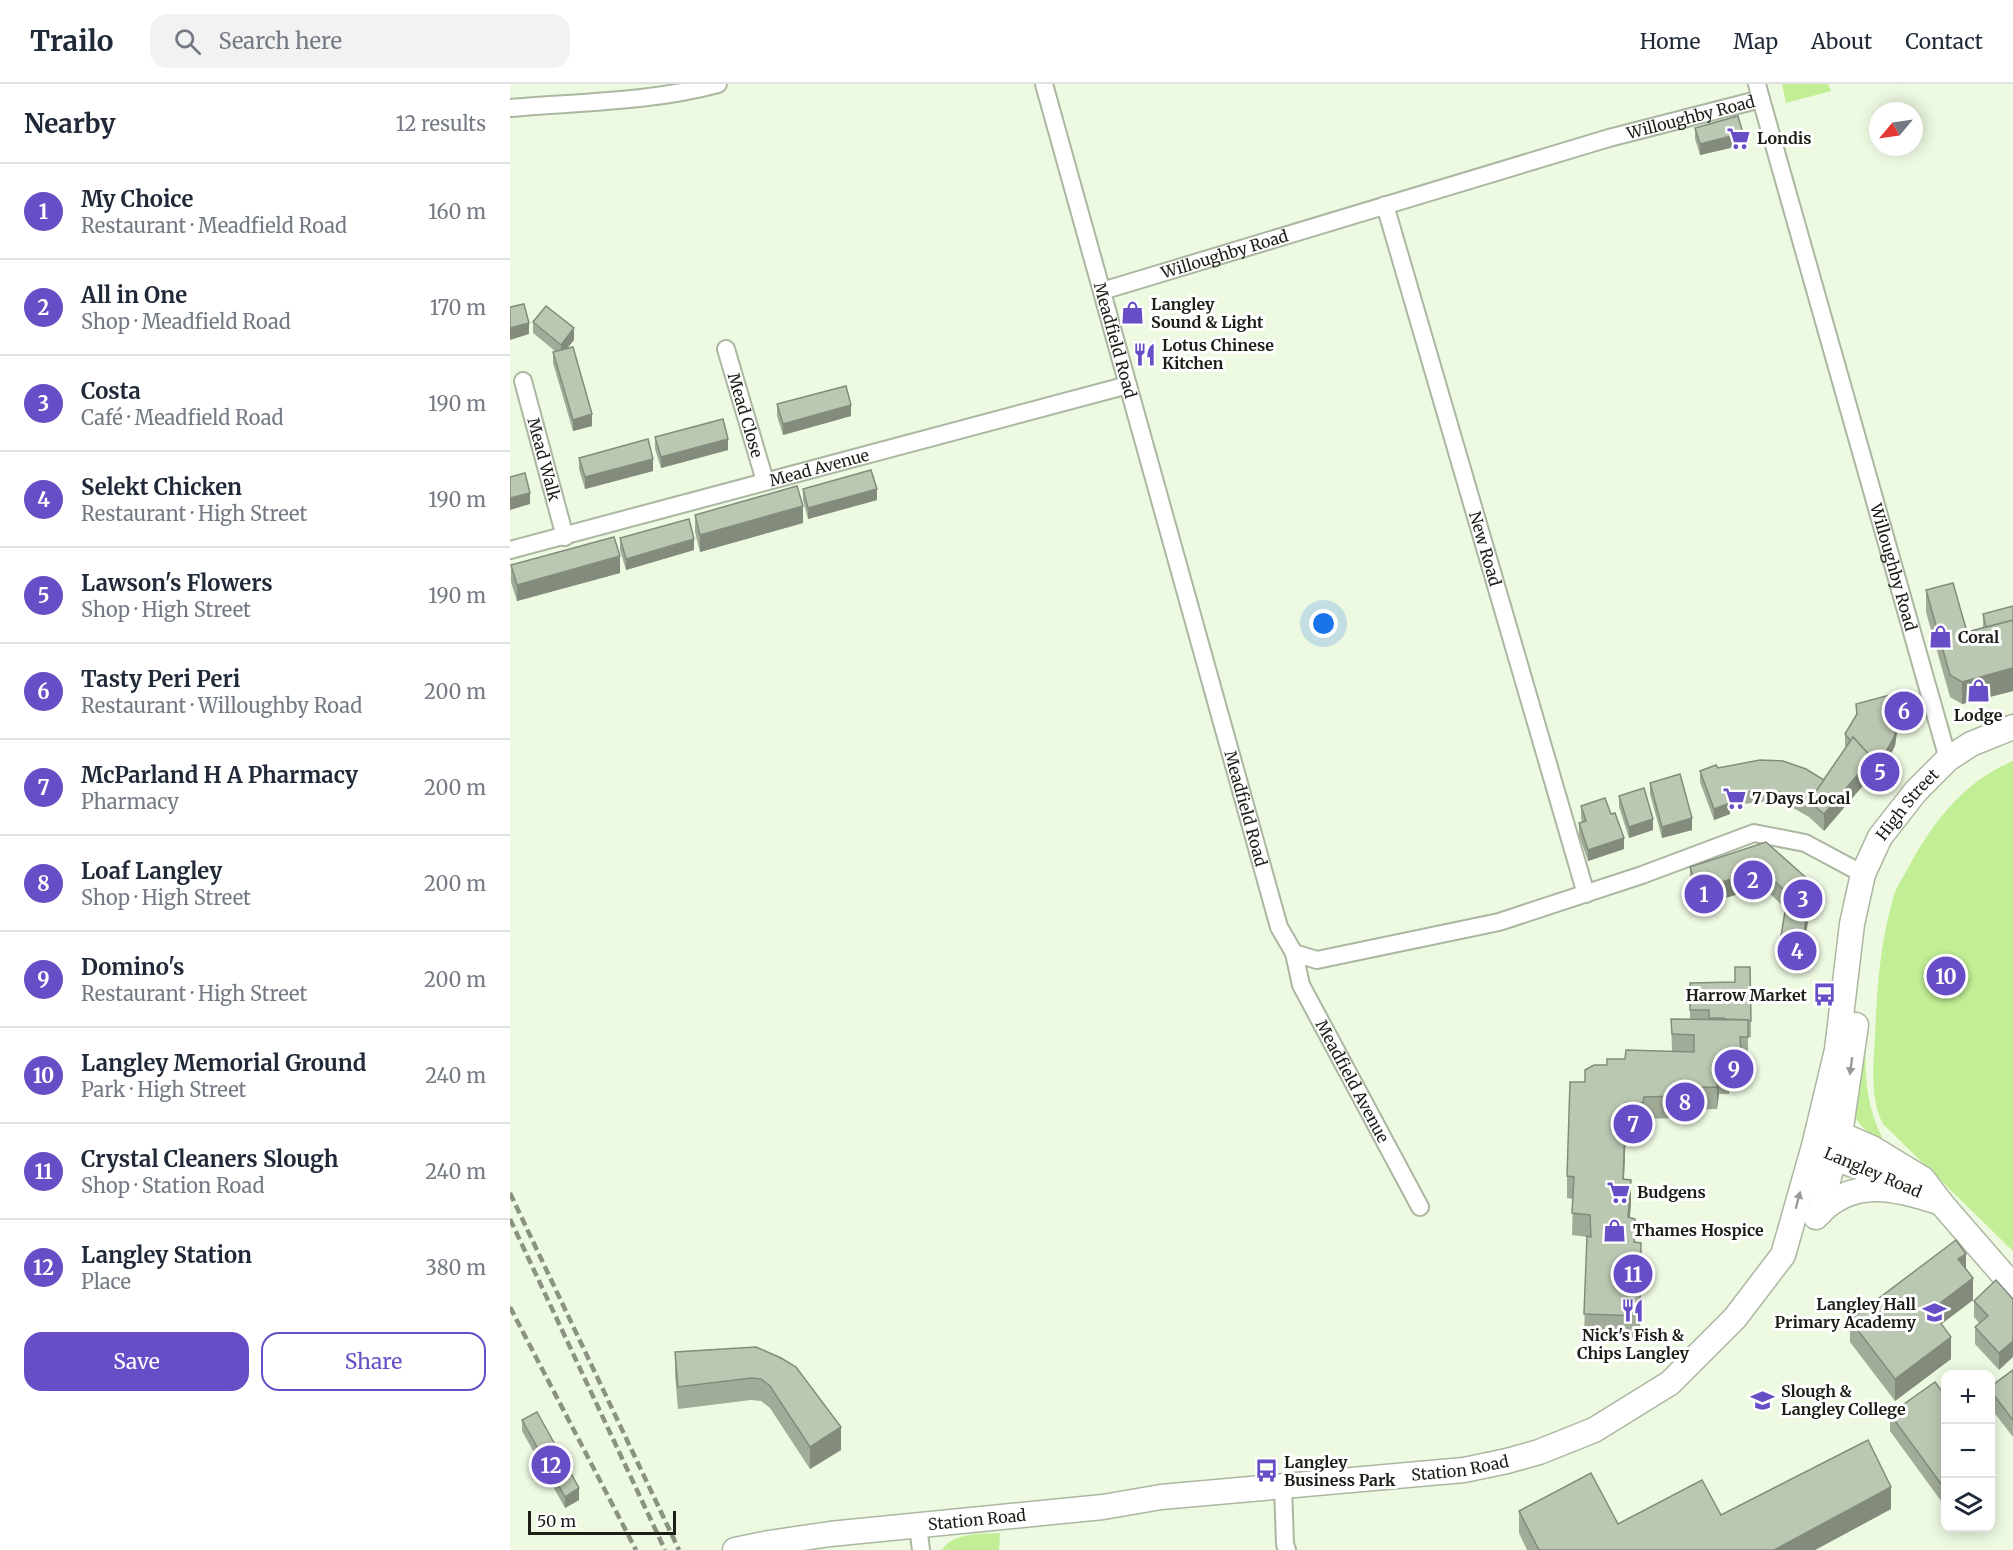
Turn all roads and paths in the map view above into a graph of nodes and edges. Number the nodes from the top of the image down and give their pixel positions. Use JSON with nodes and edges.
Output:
{"nodes":[{"id":1,"x":718,"y":84,"type":"edge"},
{"id":2,"x":1044,"y":84,"type":"edge"},
{"id":3,"x":1759,"y":92,"type":"edge"},
{"id":4,"x":510,"y":108,"type":"edge"},
{"id":5,"x":1385,"y":205,"type":"junction"},
{"id":6,"x":1102,"y":291,"type":"junction"},
{"id":7,"x":726,"y":350,"type":"dead end"},
{"id":8,"x":523,"y":381,"type":"dead end"},
{"id":9,"x":1128,"y":385,"type":"junction"},
{"id":10,"x":765,"y":481,"type":"junction"},
{"id":11,"x":565,"y":537,"type":"junction"},
{"id":12,"x":510,"y":550,"type":"edge"},
{"id":13,"x":2013,"y":727,"type":"edge"},
{"id":14,"x":1948,"y":759,"type":"junction"},
{"id":15,"x":1863,"y":874,"type":"junction"},
{"id":16,"x":1586,"y":894,"type":"junction"},
{"id":17,"x":1852,"y":924,"type":"junction"},
{"id":18,"x":1294,"y":953,"type":"junction"},
{"id":19,"x":1840,"y":1134,"type":"junction"},
{"id":20,"x":1824,"y":1152,"type":"junction"},
{"id":21,"x":1941,"y":1203,"type":"junction"},
{"id":22,"x":1420,"y":1208,"type":"dead end"},
{"id":23,"x":1820,"y":1213,"type":"junction"},
{"id":24,"x":1783,"y":1255,"type":"junction"},
{"id":25,"x":2013,"y":1286,"type":"edge"},
{"id":26,"x":1283,"y":1487,"type":"junction"},
{"id":27,"x":918,"y":1526,"type":"junction"},
{"id":28,"x":735,"y":1550,"type":"edge"},
{"id":29,"x":921,"y":1550,"type":"edge"},
{"id":30,"x":1287,"y":1550,"type":"edge"}],
"edges":[{"from":1,"to":4,"type":"street"},
{"from":2,"to":6,"type":"street","name":"Meadfield Road"},
{"from":3,"to":5,"type":"street","name":"Willoughby Road"},
{"from":3,"to":14,"type":"street","name":"Willoughby Road"},
{"from":5,"to":6,"type":"street","name":"Willoughby Road"},
{"from":5,"to":16,"type":"street","name":"New Road"},
{"from":6,"to":9,"type":"street","name":"Meadfield Road"},
{"from":7,"to":10,"type":"street","name":"Mead Close"},
{"from":8,"to":11,"type":"street","name":"Mead Walk"},
{"from":9,"to":10,"type":"street","name":"Mead Avenue"},
{"from":9,"to":18,"type":"street","name":"Meadfield Road"},
{"from":10,"to":11,"type":"street","name":"Mead Avenue"},
{"from":11,"to":12,"type":"street","name":"Mead Avenue"},
{"from":13,"to":14,"type":"main road","name":"High Street"},
{"from":14,"to":15,"type":"main road","name":"High Street"},
{"from":15,"to":16,"type":"street"},
{"from":15,"to":17,"type":"main road","name":"High Street"},
{"from":16,"to":18,"type":"street"},
{"from":17,"to":19,"type":"main road","name":"High Street","one_way":true},
{"from":17,"to":20,"type":"main road","name":"High Street"},
{"from":18,"to":22,"type":"street","name":"Meadfield Avenue"},
{"from":19,"to":20,"type":"main road","name":"High Street"},
{"from":19,"to":21,"type":"main road","name":"Langley Road"},
{"from":20,"to":21,"type":"main road","name":"Langley Road"},
{"from":20,"to":23,"type":"main road"},
{"from":24,"to":20,"type":"main road","name":"Station Road","one_way":true},
{"from":21,"to":23,"type":"main road"},
{"from":21,"to":25,"type":"main road","name":"Langley Road"},
{"from":23,"to":24,"type":"main road"},
{"from":24,"to":26,"type":"main road","name":"Station Road"},
{"from":26,"to":27,"type":"main road","name":"Station Road"},
{"from":26,"to":30,"type":"street"},
{"from":27,"to":28,"type":"main road","name":"Station Road"},
{"from":27,"to":29,"type":"street"}]}
